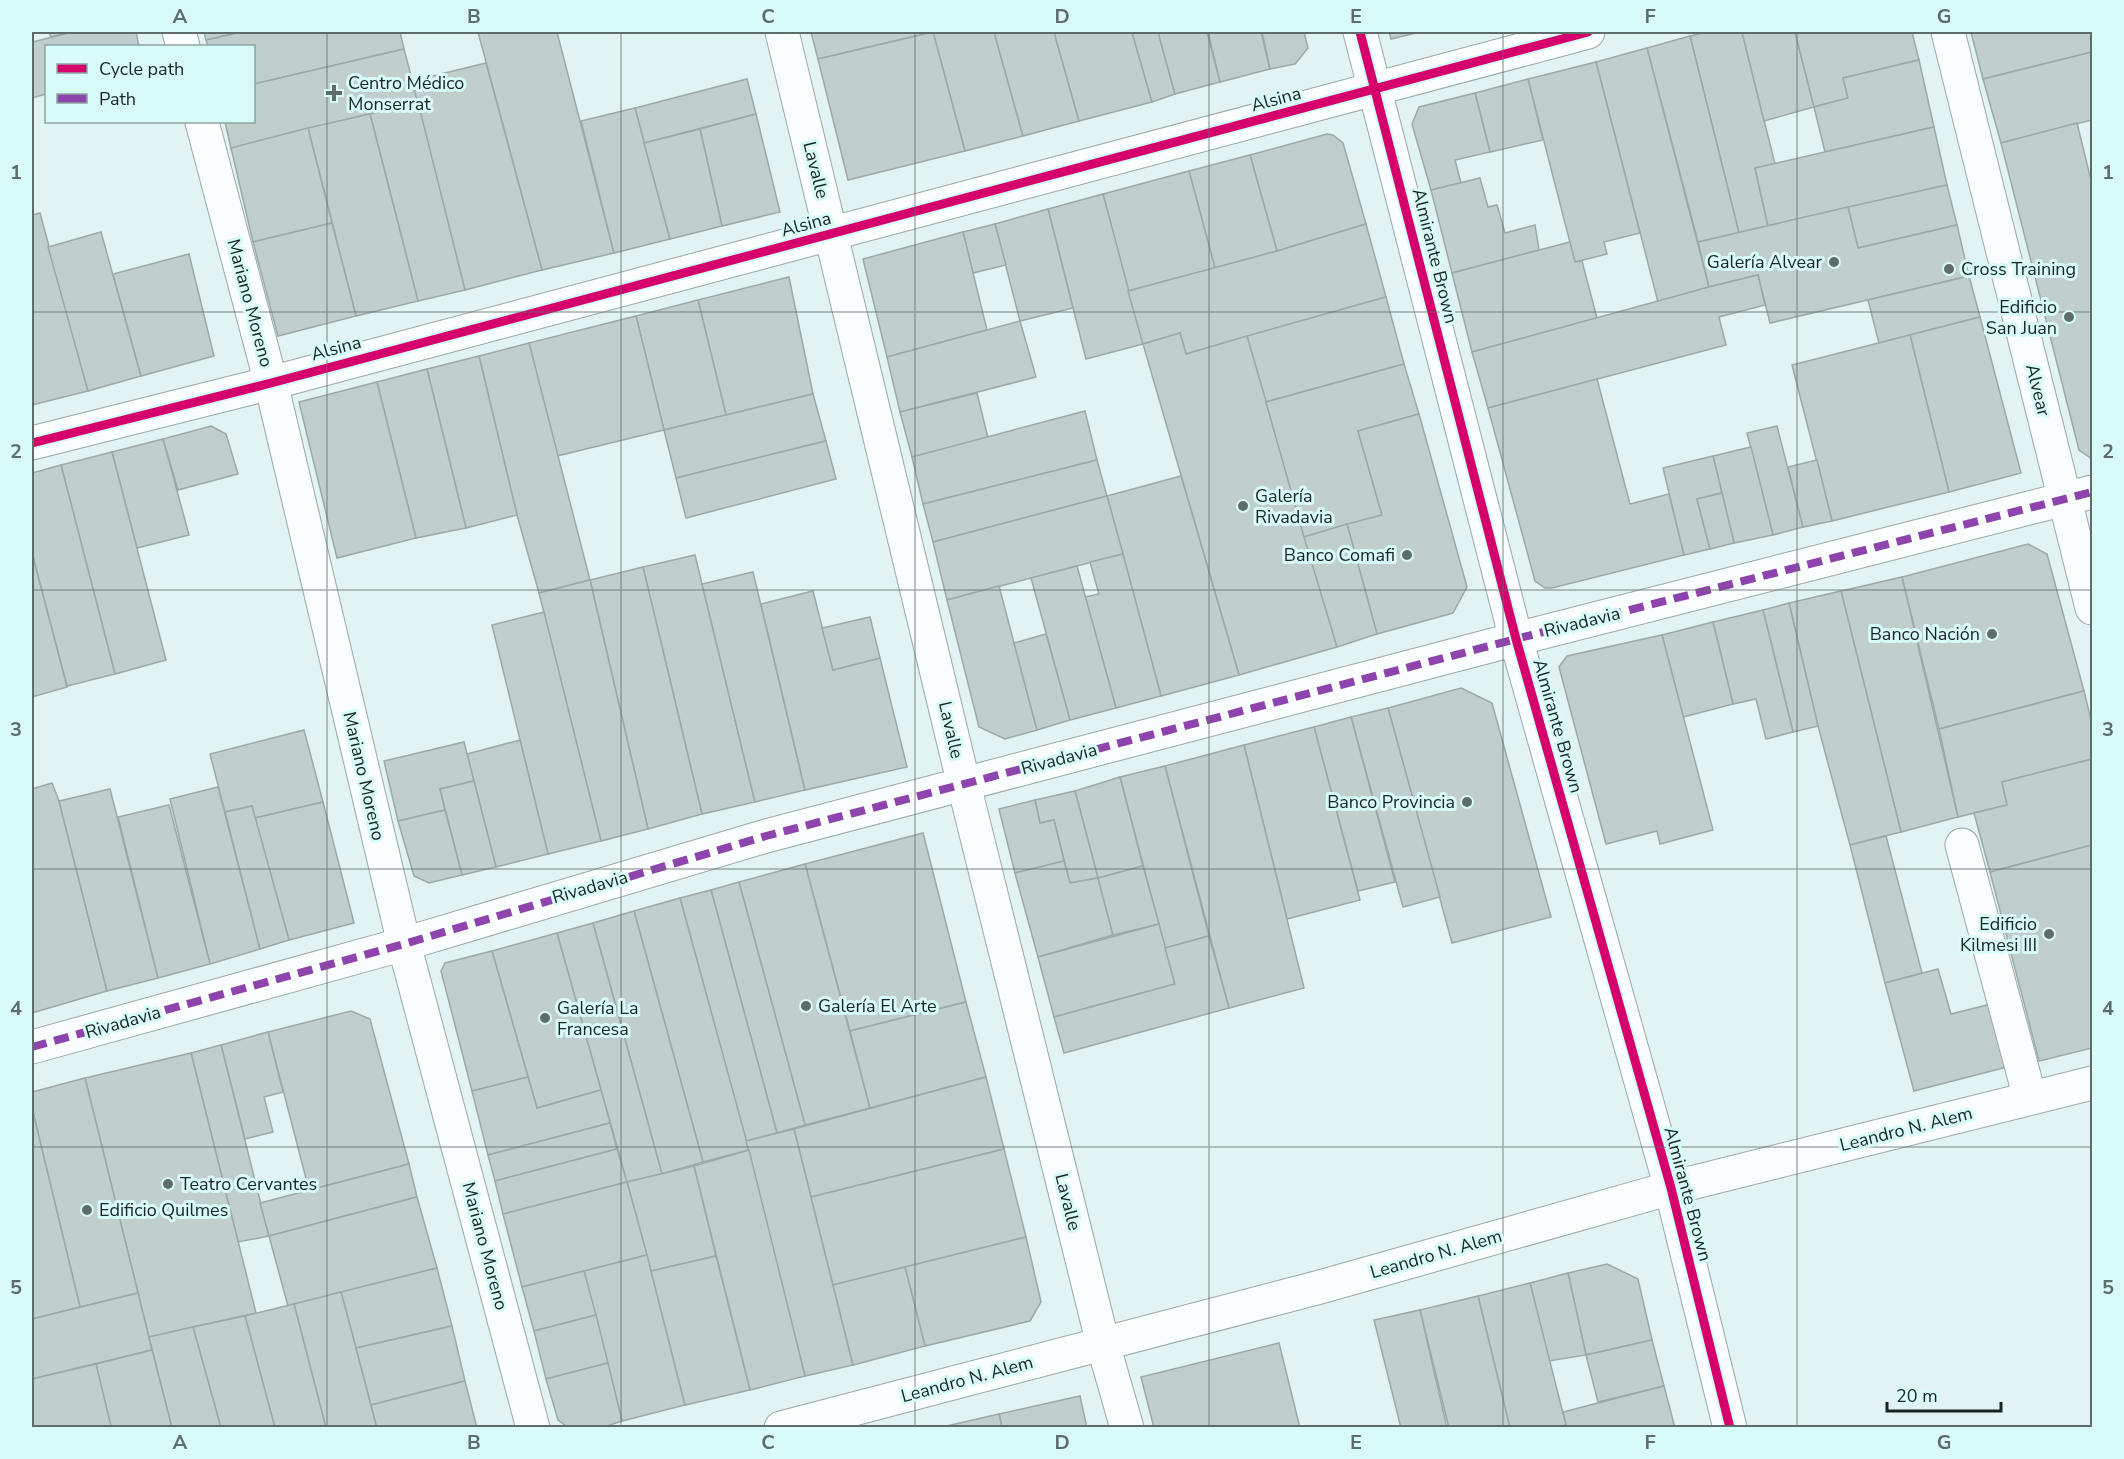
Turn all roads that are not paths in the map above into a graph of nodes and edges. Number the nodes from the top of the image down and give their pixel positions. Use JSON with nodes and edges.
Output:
{"nodes":[{"id":1,"x":782,"y":32,"type":"edge"},
{"id":2,"x":1360,"y":32,"type":"edge"},
{"id":3,"x":1588,"y":32,"type":"edge"},
{"id":4,"x":1948,"y":32,"type":"edge"},
{"id":5,"x":1375,"y":89,"type":"junction"},
{"id":6,"x":202,"y":123,"type":"edge"},
{"id":7,"x":832,"y":234,"type":"junction"},
{"id":8,"x":271,"y":383,"type":"junction"},
{"id":9,"x":32,"y":443,"type":"edge"},
{"id":10,"x":2079,"y":495,"type":"edge"},
{"id":11,"x":2092,"y":608,"type":"edge"},
{"id":12,"x":1516,"y":639,"type":"junction"},
{"id":13,"x":964,"y":784,"type":"junction"},
{"id":14,"x":1962,"y":845,"type":"dead end"},
{"id":15,"x":404,"y":944,"type":"junction"},
{"id":16,"x":32,"y":1047,"type":"edge"},
{"id":17,"x":2092,"y":1083,"type":"edge"},
{"id":18,"x":2030,"y":1098,"type":"junction"},
{"id":19,"x":1671,"y":1188,"type":"junction"},
{"id":20,"x":1103,"y":1344,"type":"junction"},
{"id":21,"x":533,"y":1428,"type":"edge"},
{"id":22,"x":781,"y":1428,"type":"edge"},
{"id":23,"x":1126,"y":1428,"type":"edge"},
{"id":24,"x":1730,"y":1428,"type":"edge"}],
"edges":[{"from":1,"to":7,"type":"street","name":"Lavalle"},
{"from":2,"to":5,"type":"street","name":"Almirante Brown"},
{"from":3,"to":5,"type":"street","name":"Alsina"},
{"from":4,"to":10,"type":"street","name":"Alvear"},
{"from":5,"to":7,"type":"street","name":"Alsina"},
{"from":5,"to":12,"type":"street","name":"Almirante Brown"},
{"from":6,"to":8,"type":"street","name":"Mariano Moreno"},
{"from":7,"to":8,"type":"street","name":"Alsina"},
{"from":7,"to":13,"type":"street","name":"Lavalle"},
{"from":8,"to":9,"type":"street","name":"Alsina"},
{"from":8,"to":15,"type":"street","name":"Mariano Moreno"},
{"from":10,"to":11,"type":"street","name":"Alvear"},
{"from":10,"to":12,"type":"street","name":"Rivadavia"},
{"from":12,"to":13,"type":"street","name":"Rivadavia"},
{"from":12,"to":19,"type":"street","name":"Almirante Brown"},
{"from":13,"to":15,"type":"street","name":"Rivadavia"},
{"from":13,"to":20,"type":"street","name":"Lavalle"},
{"from":14,"to":18,"type":"street"},
{"from":15,"to":16,"type":"street","name":"Rivadavia"},
{"from":15,"to":21,"type":"street","name":"Mariano Moreno"},
{"from":17,"to":18,"type":"street","name":"Leandro N. Alem"},
{"from":18,"to":19,"type":"street","name":"Leandro N. Alem"},
{"from":19,"to":20,"type":"street","name":"Leandro N. Alem"},
{"from":19,"to":24,"type":"street","name":"Almirante Brown"},
{"from":20,"to":22,"type":"street","name":"Leandro N. Alem"},
{"from":20,"to":23,"type":"street","name":"Lavalle"}]}
